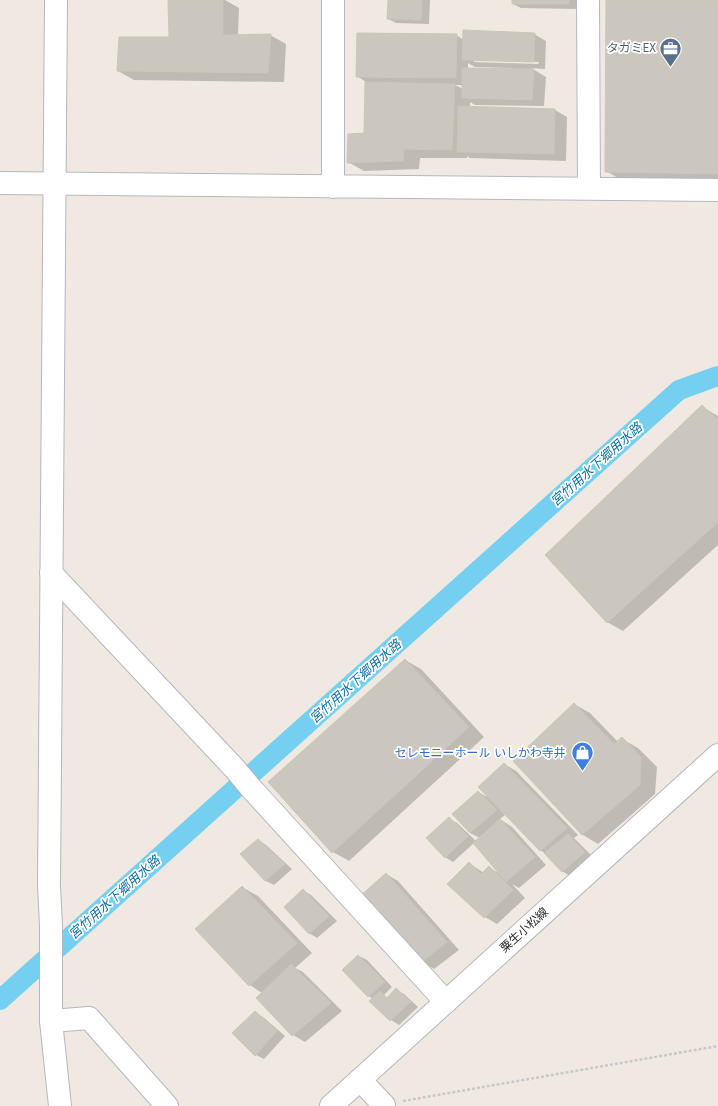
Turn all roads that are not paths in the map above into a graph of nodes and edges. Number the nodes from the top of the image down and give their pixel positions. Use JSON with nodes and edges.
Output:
{"nodes":[{"id":1,"x":56,"y":0,"type":"edge"},
{"id":2,"x":333,"y":0,"type":"edge"},
{"id":3,"x":588,"y":0,"type":"edge"},
{"id":4,"x":0,"y":183,"type":"edge"},
{"id":5,"x":55,"y":183,"type":"junction"},
{"id":6,"x":333,"y":187,"type":"junction"},
{"id":7,"x":589,"y":188,"type":"junction"},
{"id":8,"x":718,"y":190,"type":"edge"},
{"id":9,"x":51,"y":573,"type":"junction"},
{"id":10,"x":718,"y":755,"type":"edge"},
{"id":11,"x":446,"y":1002,"type":"junction"},
{"id":12,"x":51,"y":1021,"type":"junction"},
{"id":13,"x":360,"y":1080,"type":"junction"},
{"id":14,"x":384,"y":1105,"type":"road end"},
{"id":15,"x":60,"y":1106,"type":"edge"},
{"id":16,"x":167,"y":1106,"type":"edge"},
{"id":17,"x":331,"y":1106,"type":"edge"}],
"edges":[{"from":1,"to":5,"type":"street"},
{"from":2,"to":6,"type":"street"},
{"from":3,"to":7,"type":"street"},
{"from":4,"to":5,"type":"street"},
{"from":5,"to":6,"type":"street"},
{"from":5,"to":9,"type":"street"},
{"from":6,"to":7,"type":"street"},
{"from":7,"to":8,"type":"street"},
{"from":9,"to":11,"type":"street"},
{"from":9,"to":12,"type":"street"},
{"from":10,"to":11,"type":"street","name":"粟生小松線"},
{"from":11,"to":13,"type":"street","name":"粟生小松線"},
{"from":12,"to":15,"type":"street"},
{"from":12,"to":16,"type":"street"},
{"from":13,"to":14,"type":"street"},
{"from":13,"to":17,"type":"street","name":"粟生小松線"}]}
